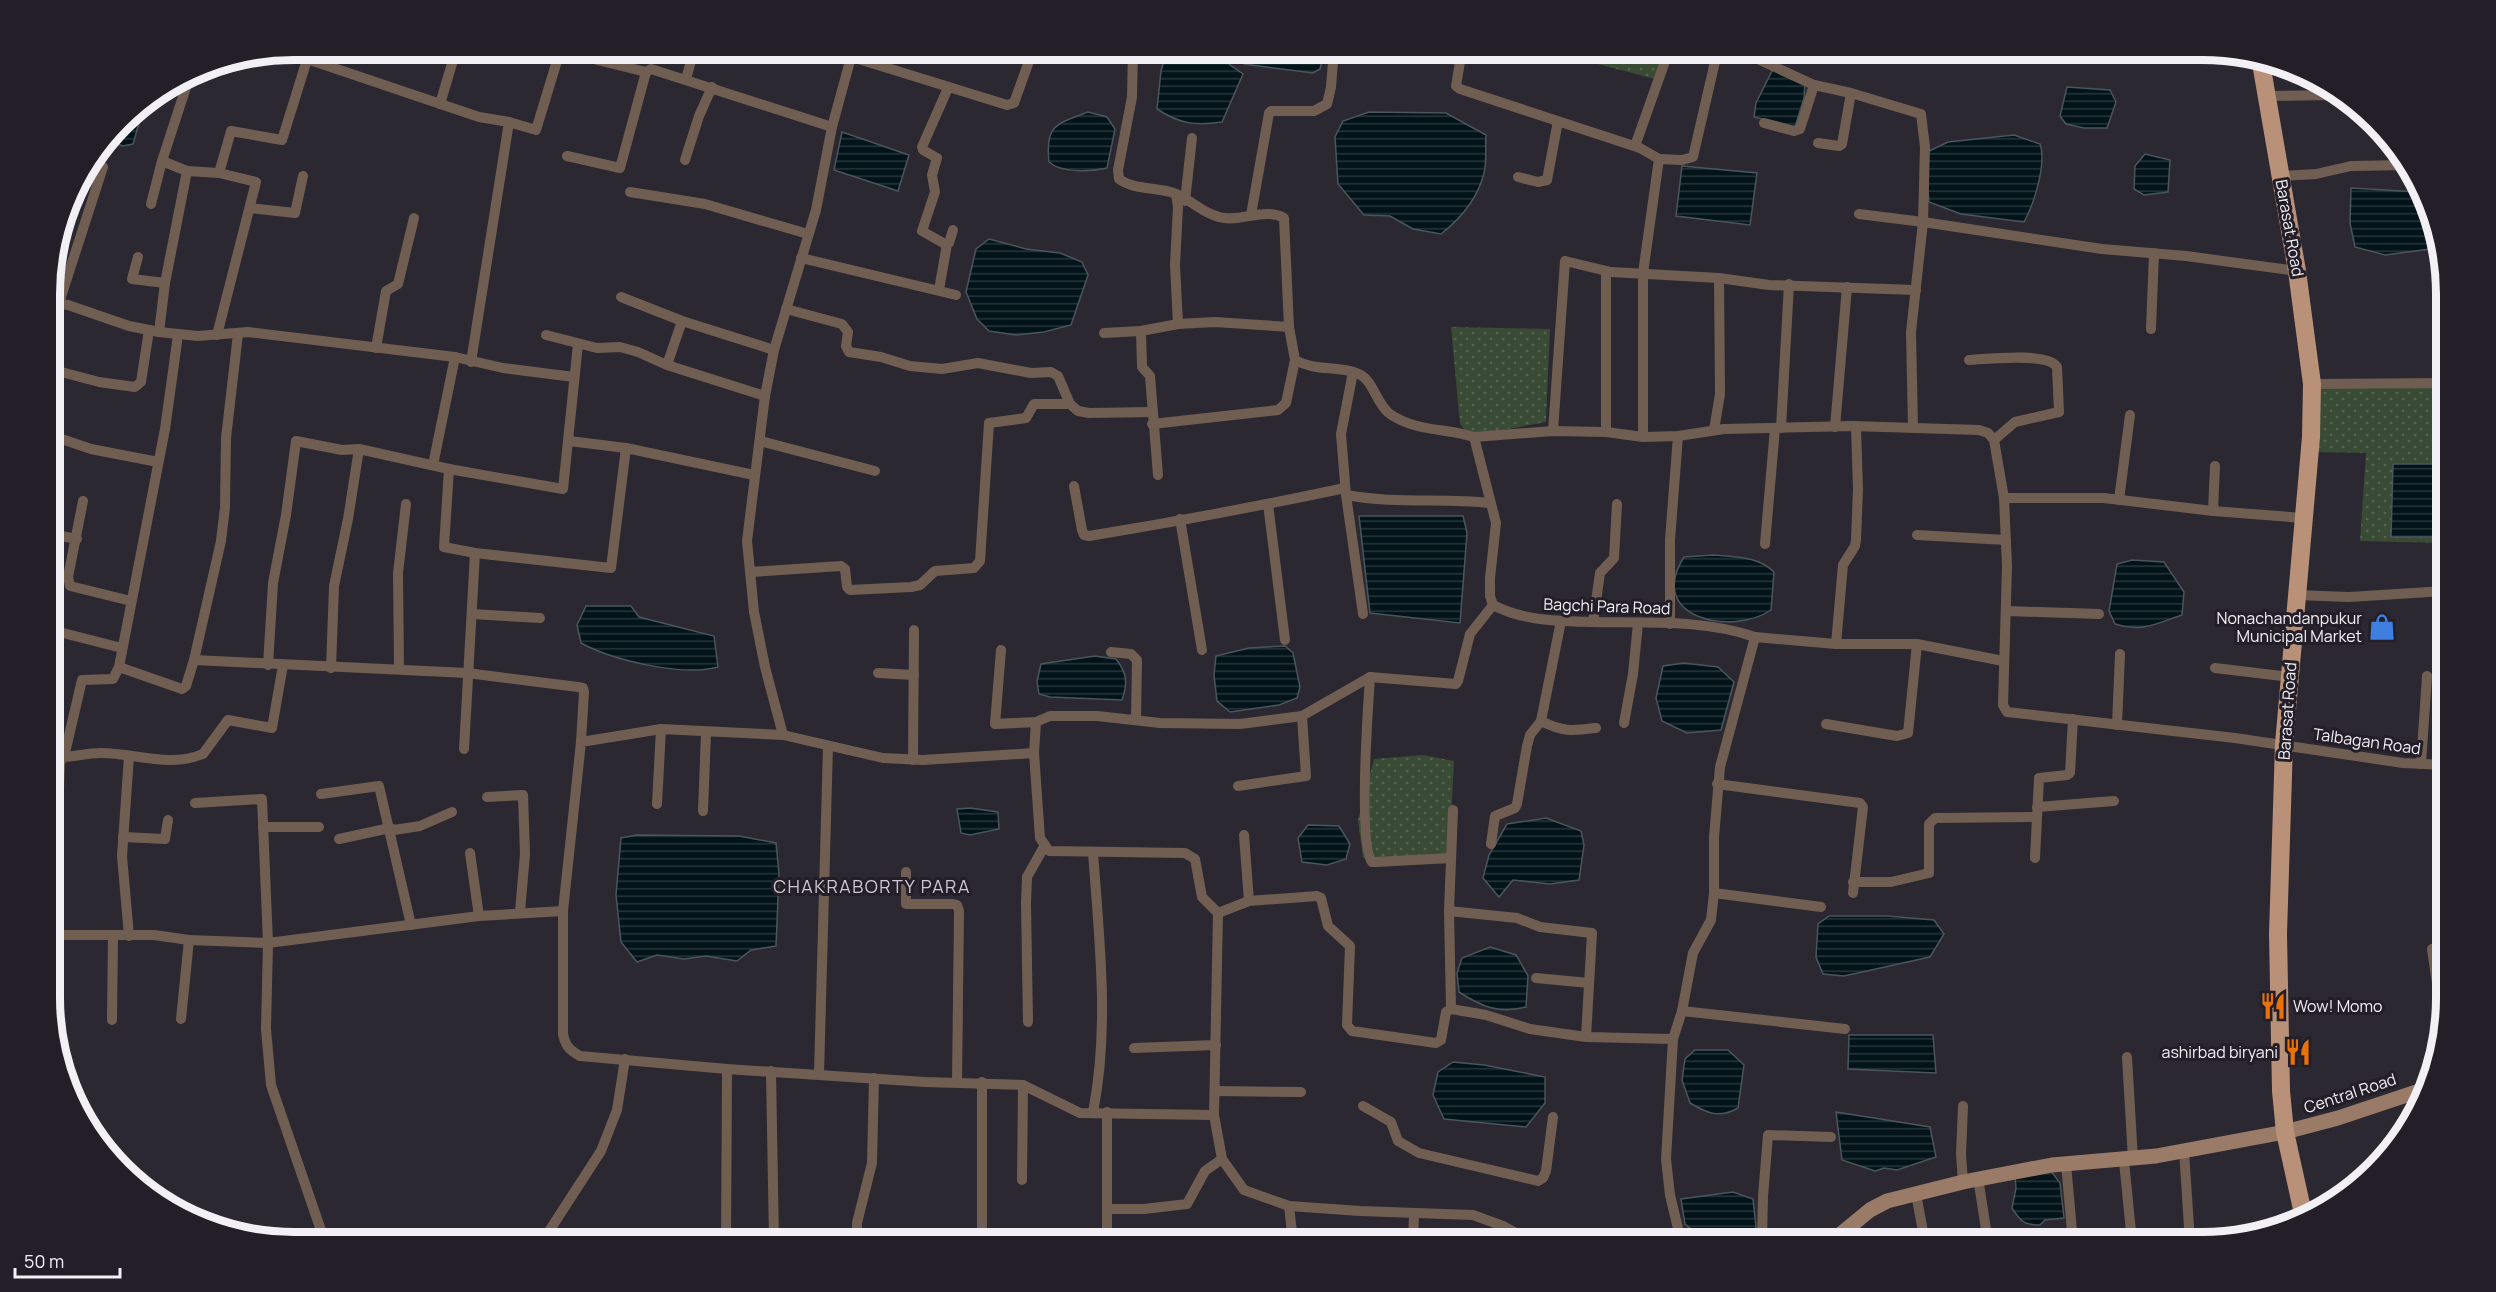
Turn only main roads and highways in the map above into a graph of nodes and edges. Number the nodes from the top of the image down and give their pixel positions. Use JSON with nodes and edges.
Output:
{"nodes":[{"id":1,"x":2262,"y":68,"type":"edge"},
{"id":2,"x":2302,"y":1209,"type":"edge"}],
"edges":[{"from":1,"to":2,"type":"main road","name":"Barasat Road"}]}
